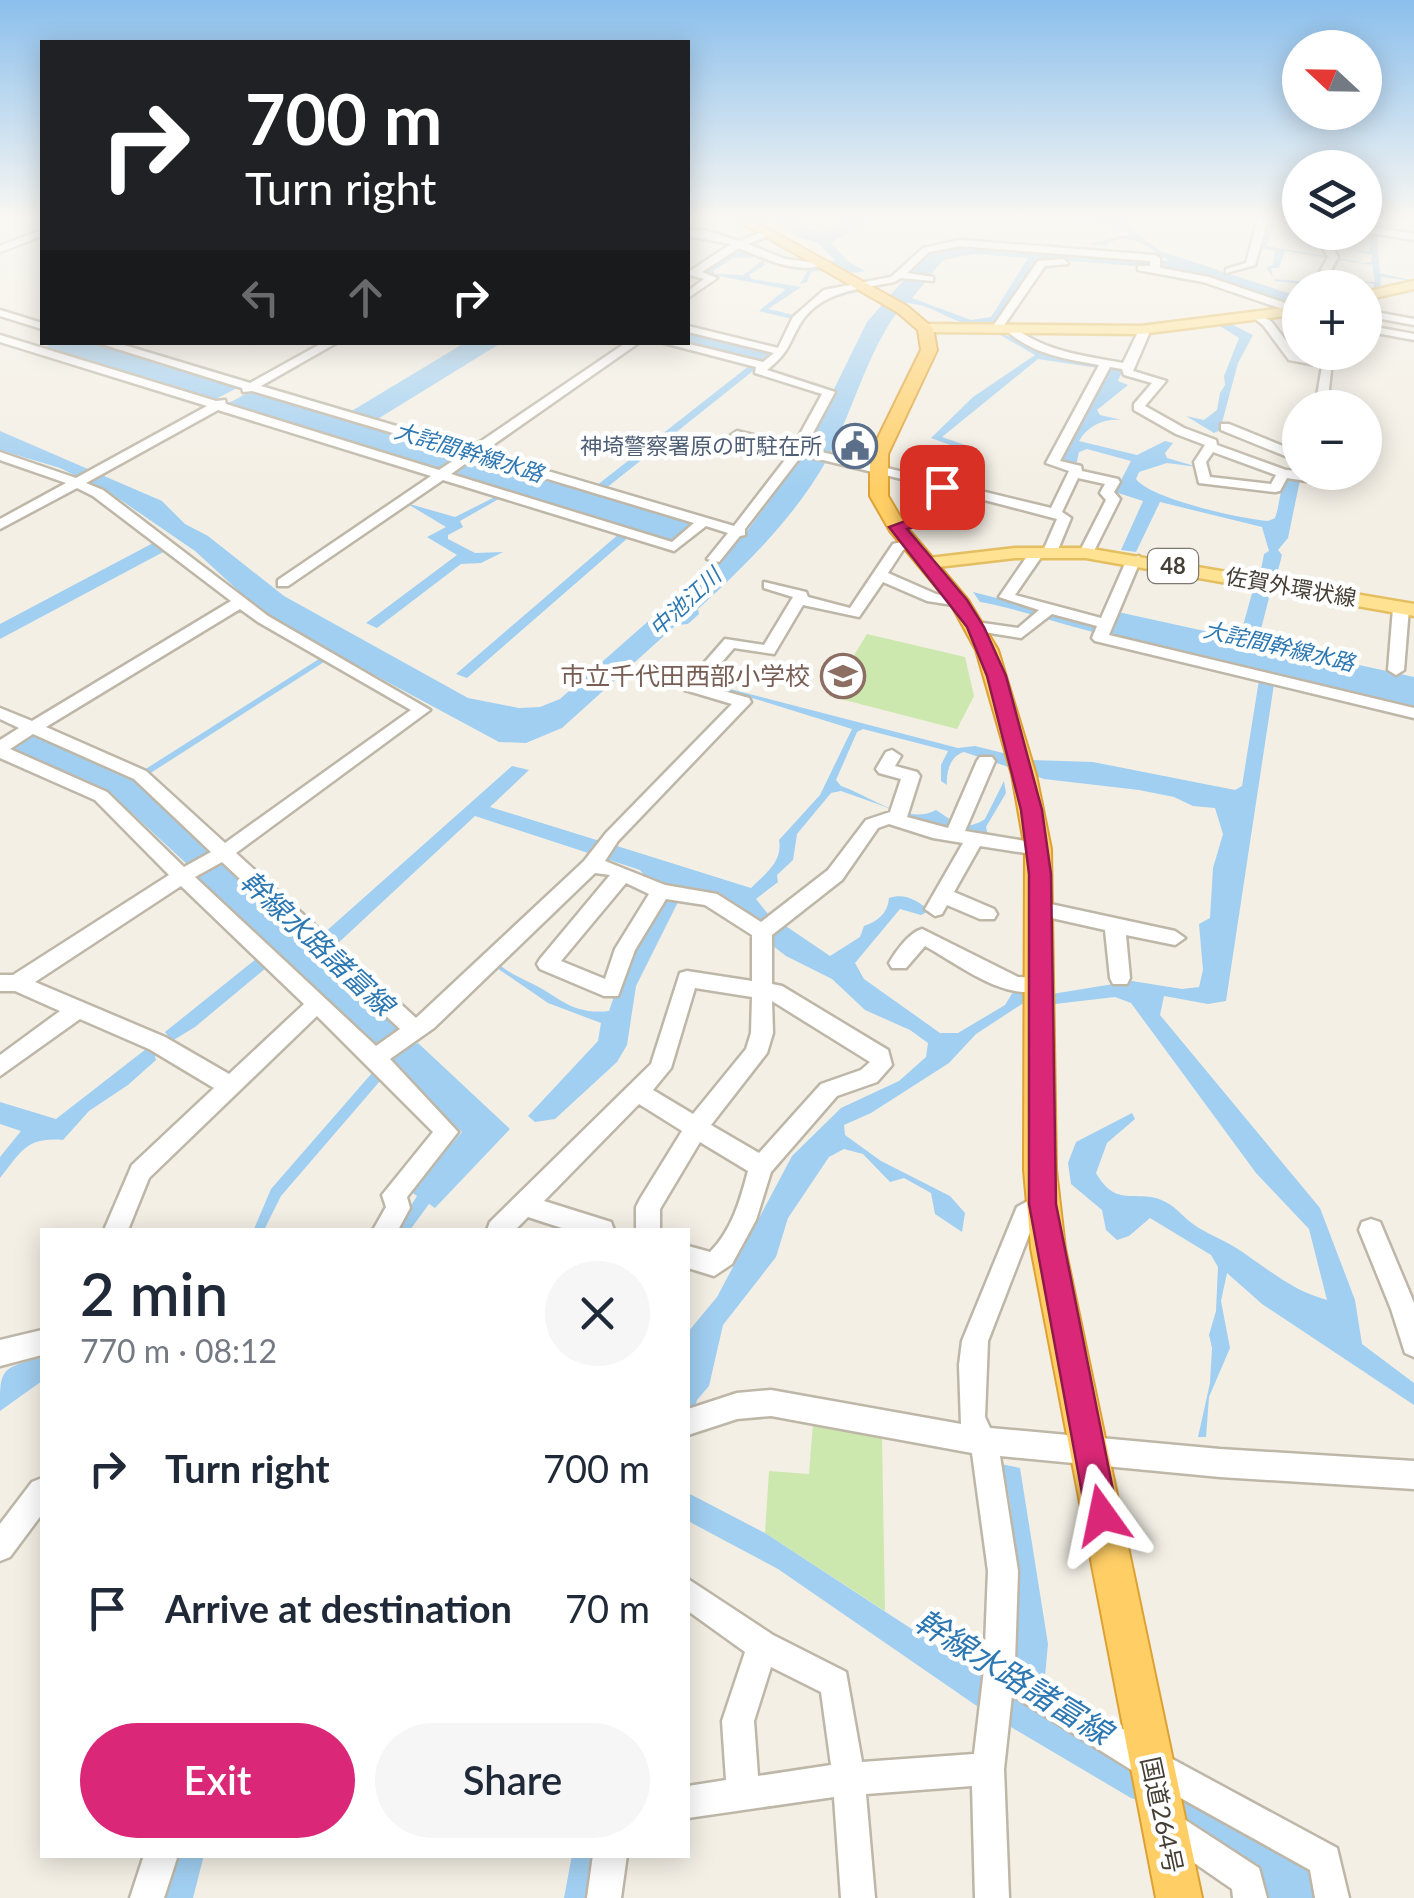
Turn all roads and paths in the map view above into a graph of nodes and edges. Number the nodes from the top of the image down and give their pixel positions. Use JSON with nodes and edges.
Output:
{"nodes":[{"id":1,"x":807,"y":311,"type":"edge"},
{"id":2,"x":904,"y":311,"type":"edge"},
{"id":3,"x":1014,"y":311,"type":"edge"},
{"id":4,"x":0,"y":313,"type":"edge"},
{"id":5,"x":1282,"y":314,"type":"edge"},
{"id":6,"x":1382,"y":316,"type":"edge"},
{"id":7,"x":1258,"y":318,"type":"junction"},
{"id":8,"x":1414,"y":322,"type":"edge"},
{"id":9,"x":40,"y":325,"type":"edge"},
{"id":10,"x":925,"y":328,"type":"junction"},
{"id":11,"x":690,"y":329,"type":"edge"},
{"id":12,"x":1003,"y":329,"type":"junction"},
{"id":13,"x":1141,"y":330,"type":"junction"},
{"id":14,"x":1382,"y":331,"type":"edge"},
{"id":15,"x":1414,"y":337,"type":"edge"},
{"id":16,"x":0,"y":338,"type":"edge"},
{"id":17,"x":47,"y":345,"type":"edge"},
{"id":18,"x":110,"y":345,"type":"edge"},
{"id":19,"x":327,"y":345,"type":"edge"},
{"id":20,"x":630,"y":345,"type":"edge"},
{"id":21,"x":677,"y":345,"type":"edge"},
{"id":22,"x":36,"y":350,"type":"junction"},
{"id":23,"x":782,"y":352,"type":"junction"},
{"id":24,"x":759,"y":365,"type":"junction"},
{"id":25,"x":1105,"y":366,"type":"junction"},
{"id":26,"x":1127,"y":367,"type":"junction"},
{"id":27,"x":250,"y":387,"type":"junction"},
{"id":28,"x":1324,"y":390,"type":"edge"},
{"id":29,"x":216,"y":406,"type":"junction"},
{"id":30,"x":1230,"y":412,"type":"dead end"},
{"id":31,"x":1225,"y":427,"type":"junction"},
{"id":32,"x":737,"y":435,"type":"dead end"},
{"id":33,"x":1212,"y":445,"type":"junction"},
{"id":34,"x":798,"y":451,"type":"junction"},
{"id":35,"x":1282,"y":451,"type":"edge"},
{"id":36,"x":473,"y":452,"type":"junction"},
{"id":37,"x":0,"y":456,"type":"edge"},
{"id":38,"x":452,"y":466,"type":"junction"},
{"id":39,"x":876,"y":470,"type":"junction"},
{"id":40,"x":1075,"y":473,"type":"junction"},
{"id":41,"x":1282,"y":474,"type":"joint"},
{"id":42,"x":75,"y":482,"type":"junction"},
{"id":43,"x":942,"y":487,"type":"junction"},
{"id":44,"x":1055,"y":513,"type":"junction"},
{"id":45,"x":704,"y":521,"type":"junction"},
{"id":46,"x":0,"y":525,"type":"edge"},
{"id":47,"x":897,"y":527,"type":"junction"},
{"id":48,"x":740,"y":532,"type":"junction"},
{"id":49,"x":910,"y":544,"type":"junction"},
{"id":50,"x":1043,"y":552,"type":"junction"},
{"id":51,"x":1086,"y":553,"type":"junction"},
{"id":52,"x":1134,"y":558,"type":"junction"},
{"id":53,"x":714,"y":559,"type":"dead end"},
{"id":54,"x":929,"y":563,"type":"junction"},
{"id":55,"x":880,"y":575,"type":"junction"},
{"id":56,"x":283,"y":583,"type":"dead end"},
{"id":57,"x":769,"y":584,"type":"dead end"},
{"id":58,"x":798,"y":599,"type":"junction"},
{"id":59,"x":240,"y":602,"type":"junction"},
{"id":60,"x":961,"y":604,"type":"junction"},
{"id":61,"x":1408,"y":609,"type":"edge"},
{"id":62,"x":1044,"y":612,"type":"junction"},
{"id":63,"x":1102,"y":626,"type":"junction"},
{"id":64,"x":976,"y":627,"type":"junction"},
{"id":65,"x":1396,"y":670,"type":"dead end"},
{"id":66,"x":0,"y":713,"type":"edge"},
{"id":67,"x":1414,"y":713,"type":"edge"},
{"id":68,"x":27,"y":728,"type":"junction"},
{"id":69,"x":1,"y":747,"type":"edge"},
{"id":70,"x":892,"y":756,"type":"dead end"},
{"id":71,"x":986,"y":761,"type":"dead end"},
{"id":72,"x":898,"y":814,"type":"junction"},
{"id":73,"x":961,"y":831,"type":"junction"},
{"id":74,"x":1038,"y":849,"type":"junction"},
{"id":75,"x":220,"y":855,"type":"junction"},
{"id":76,"x":599,"y":855,"type":"junction"},
{"id":77,"x":623,"y":872,"type":"junction"},
{"id":78,"x":188,"y":873,"type":"junction"},
{"id":79,"x":669,"y":893,"type":"junction"},
{"id":80,"x":1041,"y":909,"type":"junction"},
{"id":81,"x":987,"y":914,"type":"dead end"},
{"id":82,"x":769,"y":927,"type":"junction"},
{"id":83,"x":1115,"y":928,"type":"junction"},
{"id":84,"x":1175,"y":938,"type":"dead end"},
{"id":85,"x":899,"y":963,"type":"dead end"},
{"id":86,"x":982,"y":967,"type":"junction"},
{"id":87,"x":1120,"y":978,"type":"dead end"},
{"id":88,"x":9,"y":983,"type":"edge"},
{"id":89,"x":968,"y":984,"type":"dead end"},
{"id":90,"x":762,"y":991,"type":"junction"},
{"id":91,"x":1039,"y":993,"type":"junction"},
{"id":92,"x":317,"y":1004,"type":"junction"},
{"id":93,"x":80,"y":1008,"type":"junction"},
{"id":94,"x":411,"y":1033,"type":"junction"},
{"id":95,"x":380,"y":1055,"type":"junction"},
{"id":96,"x":0,"y":1067,"type":"edge"},
{"id":97,"x":230,"y":1086,"type":"junction"},
{"id":98,"x":637,"y":1092,"type":"junction"},
{"id":99,"x":697,"y":1126,"type":"junction"},
{"id":100,"x":761,"y":1166,"type":"junction"},
{"id":101,"x":1042,"y":1204,"type":"junction"},
{"id":102,"x":524,"y":1205,"type":"junction"},
{"id":103,"x":117,"y":1228,"type":"edge"},
{"id":104,"x":386,"y":1228,"type":"edge"},
{"id":105,"x":502,"y":1228,"type":"edge"},
{"id":106,"x":596,"y":1228,"type":"edge"},
{"id":107,"x":648,"y":1228,"type":"edge"},
{"id":108,"x":1372,"y":1230,"type":"dead end"},
{"id":109,"x":690,"y":1257,"type":"edge"},
{"id":110,"x":1409,"y":1309,"type":"edge"},
{"id":111,"x":40,"y":1343,"type":"edge"},
{"id":112,"x":1414,"y":1344,"type":"edge"},
{"id":113,"x":0,"y":1352,"type":"edge"},
{"id":114,"x":690,"y":1421,"type":"edge"},
{"id":115,"x":980,"y":1440,"type":"junction"},
{"id":116,"x":1089,"y":1452,"type":"junction"},
{"id":117,"x":1414,"y":1475,"type":"edge"},
{"id":118,"x":38,"y":1508,"type":"edge"},
{"id":119,"x":0,"y":1547,"type":"edge"},
{"id":120,"x":690,"y":1595,"type":"edge"},
{"id":121,"x":762,"y":1646,"type":"junction"},
{"id":122,"x":999,"y":1670,"type":"junction"},
{"id":123,"x":1152,"y":1765,"type":"junction"},
{"id":124,"x":988,"y":1769,"type":"junction"},
{"id":125,"x":849,"y":1779,"type":"junction"},
{"id":126,"x":743,"y":1794,"type":"junction"},
{"id":127,"x":690,"y":1802,"type":"edge"},
{"id":128,"x":1164,"y":1822,"type":"junction"},
{"id":129,"x":160,"y":1858,"type":"edge"},
{"id":130,"x":610,"y":1858,"type":"edge"},
{"id":131,"x":147,"y":1898,"type":"edge"},
{"id":132,"x":604,"y":1898,"type":"edge"},
{"id":133,"x":858,"y":1898,"type":"edge"},
{"id":134,"x":992,"y":1898,"type":"edge"},
{"id":135,"x":1179,"y":1898,"type":"edge"},
{"id":136,"x":1250,"y":1898,"type":"edge"},
{"id":137,"x":1332,"y":1898,"type":"edge"}],
"edges":[{"from":1,"to":23,"type":"street"},
{"from":2,"to":10,"type":"highway"},
{"from":3,"to":12,"type":"street"},
{"from":4,"to":9,"type":"street"},
{"from":5,"to":7,"type":"main road"},
{"from":6,"to":8,"type":"street"},
{"from":7,"to":13,"type":"main road"},
{"from":7,"to":28,"type":"street"},
{"from":10,"to":12,"type":"main road"},
{"from":10,"to":39,"type":"highway"},
{"from":11,"to":23,"type":"street"},
{"from":12,"to":13,"type":"main road"},
{"from":12,"to":25,"type":"street"},
{"from":13,"to":26,"type":"street"},
{"from":14,"to":15,"type":"street"},
{"from":16,"to":22,"type":"street"},
{"from":17,"to":22,"type":"street"},
{"from":18,"to":27,"type":"street"},
{"from":19,"to":27,"type":"street"},
{"from":20,"to":36,"type":"street"},
{"from":21,"to":24,"type":"street"},
{"from":22,"to":29,"type":"street"},
{"from":23,"to":24,"type":"street"},
{"from":24,"to":34,"type":"street"},
{"from":25,"to":26,"type":"street"},
{"from":25,"to":40,"type":"street"},
{"from":26,"to":33,"type":"street"},
{"from":27,"to":29,"type":"street"},
{"from":27,"to":36,"type":"street"},
{"from":29,"to":38,"type":"street"},
{"from":29,"to":42,"type":"street"},
{"from":30,"to":31,"type":"street"},
{"from":31,"to":33,"type":"street"},
{"from":31,"to":35,"type":"street"},
{"from":32,"to":34,"type":"street"},
{"from":33,"to":41,"type":"street"},
{"from":33,"to":41,"type":"street"},
{"from":34,"to":39,"type":"street"},
{"from":34,"to":48,"type":"street"},
{"from":36,"to":38,"type":"street"},
{"from":36,"to":45,"type":"street"},
{"from":37,"to":42,"type":"street"},
{"from":38,"to":45,"type":"street"},
{"from":38,"to":56,"type":"street"},
{"from":39,"to":43,"type":"street"},
{"from":39,"to":47,"type":"highway","name":"国道264号"},
{"from":40,"to":44,"type":"street"},
{"from":40,"to":51,"type":"street"},
{"from":42,"to":46,"type":"street"},
{"from":42,"to":59,"type":"street"},
{"from":43,"to":44,"type":"street"},
{"from":43,"to":47,"type":"street"},
{"from":44,"to":50,"type":"street"},
{"from":45,"to":48,"type":"street"},
{"from":47,"to":49,"type":"highway","name":"国道264号"},
{"from":48,"to":53,"type":"street"},
{"from":49,"to":54,"type":"highway","name":"国道264号"},
{"from":49,"to":55,"type":"street"},
{"from":50,"to":51,"type":"main road","name":"佐賀外環状線","number":"48"},
{"from":50,"to":54,"type":"main road","name":"佐賀外環状線","number":"48"},
{"from":50,"to":62,"type":"street"},
{"from":51,"to":52,"type":"main road","name":"佐賀外環状線","number":"48"},
{"from":52,"to":61,"type":"main road","name":"佐賀外環状線","number":"48"},
{"from":52,"to":63,"type":"street"},
{"from":54,"to":60,"type":"highway","name":"国道264号"},
{"from":55,"to":58,"type":"street"},
{"from":55,"to":60,"type":"street"},
{"from":57,"to":58,"type":"street"},
{"from":58,"to":76,"type":"street"},
{"from":59,"to":68,"type":"street"},
{"from":59,"to":75,"type":"street"},
{"from":60,"to":64,"type":"highway","name":"国道264号"},
{"from":61,"to":65,"type":"street"},
{"from":62,"to":63,"type":"street"},
{"from":62,"to":64,"type":"street"},
{"from":63,"to":67,"type":"street"},
{"from":64,"to":74,"type":"highway","name":"国道264号"},
{"from":66,"to":68,"type":"street"},
{"from":68,"to":69,"type":"street"},
{"from":68,"to":75,"type":"street"},
{"from":69,"to":78,"type":"street"},
{"from":70,"to":72,"type":"street"},
{"from":71,"to":73,"type":"street"},
{"from":72,"to":73,"type":"street"},
{"from":72,"to":82,"type":"street"},
{"from":73,"to":74,"type":"street"},
{"from":73,"to":81,"type":"street"},
{"from":74,"to":80,"type":"highway","name":"国道264号"},
{"from":75,"to":78,"type":"street"},
{"from":75,"to":94,"type":"street"},
{"from":76,"to":77,"type":"street"},
{"from":76,"to":94,"type":"street"},
{"from":77,"to":79,"type":"street"},
{"from":77,"to":79,"type":"street"},
{"from":78,"to":88,"type":"street"},
{"from":78,"to":92,"type":"street"},
{"from":79,"to":82,"type":"street"},
{"from":80,"to":83,"type":"street"},
{"from":80,"to":91,"type":"highway","name":"国道264号"},
{"from":82,"to":90,"type":"street"},
{"from":83,"to":84,"type":"street"},
{"from":83,"to":87,"type":"street"},
{"from":85,"to":86,"type":"street"},
{"from":86,"to":89,"type":"street"},
{"from":86,"to":91,"type":"street"},
{"from":88,"to":93,"type":"street"},
{"from":90,"to":98,"type":"street"},
{"from":90,"to":99,"type":"street"},
{"from":90,"to":100,"type":"street"},
{"from":91,"to":101,"type":"highway","name":"国道264号"},
{"from":92,"to":95,"type":"street"},
{"from":92,"to":97,"type":"street"},
{"from":93,"to":96,"type":"street"},
{"from":93,"to":97,"type":"street"},
{"from":94,"to":95,"type":"street"},
{"from":95,"to":104,"type":"street"},
{"from":97,"to":103,"type":"street"},
{"from":98,"to":99,"type":"street"},
{"from":98,"to":102,"type":"street"},
{"from":99,"to":100,"type":"street"},
{"from":99,"to":107,"type":"street"},
{"from":100,"to":109,"type":"street"},
{"from":101,"to":115,"type":"street"},
{"from":101,"to":116,"type":"highway","name":"国道264号"},
{"from":102,"to":105,"type":"street"},
{"from":102,"to":106,"type":"street"},
{"from":108,"to":110,"type":"street"},
{"from":110,"to":112,"type":"street"},
{"from":111,"to":113,"type":"street"},
{"from":114,"to":115,"type":"street"},
{"from":115,"to":116,"type":"street"},
{"from":115,"to":122,"type":"street"},
{"from":116,"to":117,"type":"street"},
{"from":116,"to":123,"type":"highway","name":"国道264号"},
{"from":118,"to":119,"type":"street"},
{"from":120,"to":121,"type":"street"},
{"from":121,"to":125,"type":"street"},
{"from":121,"to":126,"type":"street"},
{"from":122,"to":123,"type":"street"},
{"from":122,"to":124,"type":"street"},
{"from":123,"to":128,"type":"highway","name":"国道264号"},
{"from":123,"to":137,"type":"street"},
{"from":124,"to":125,"type":"street"},
{"from":124,"to":134,"type":"street"},
{"from":125,"to":126,"type":"street"},
{"from":125,"to":133,"type":"street"},
{"from":126,"to":127,"type":"street"},
{"from":128,"to":135,"type":"highway","name":"国道264号"},
{"from":128,"to":136,"type":"street"},
{"from":129,"to":131,"type":"street"},
{"from":130,"to":132,"type":"street"}]}
